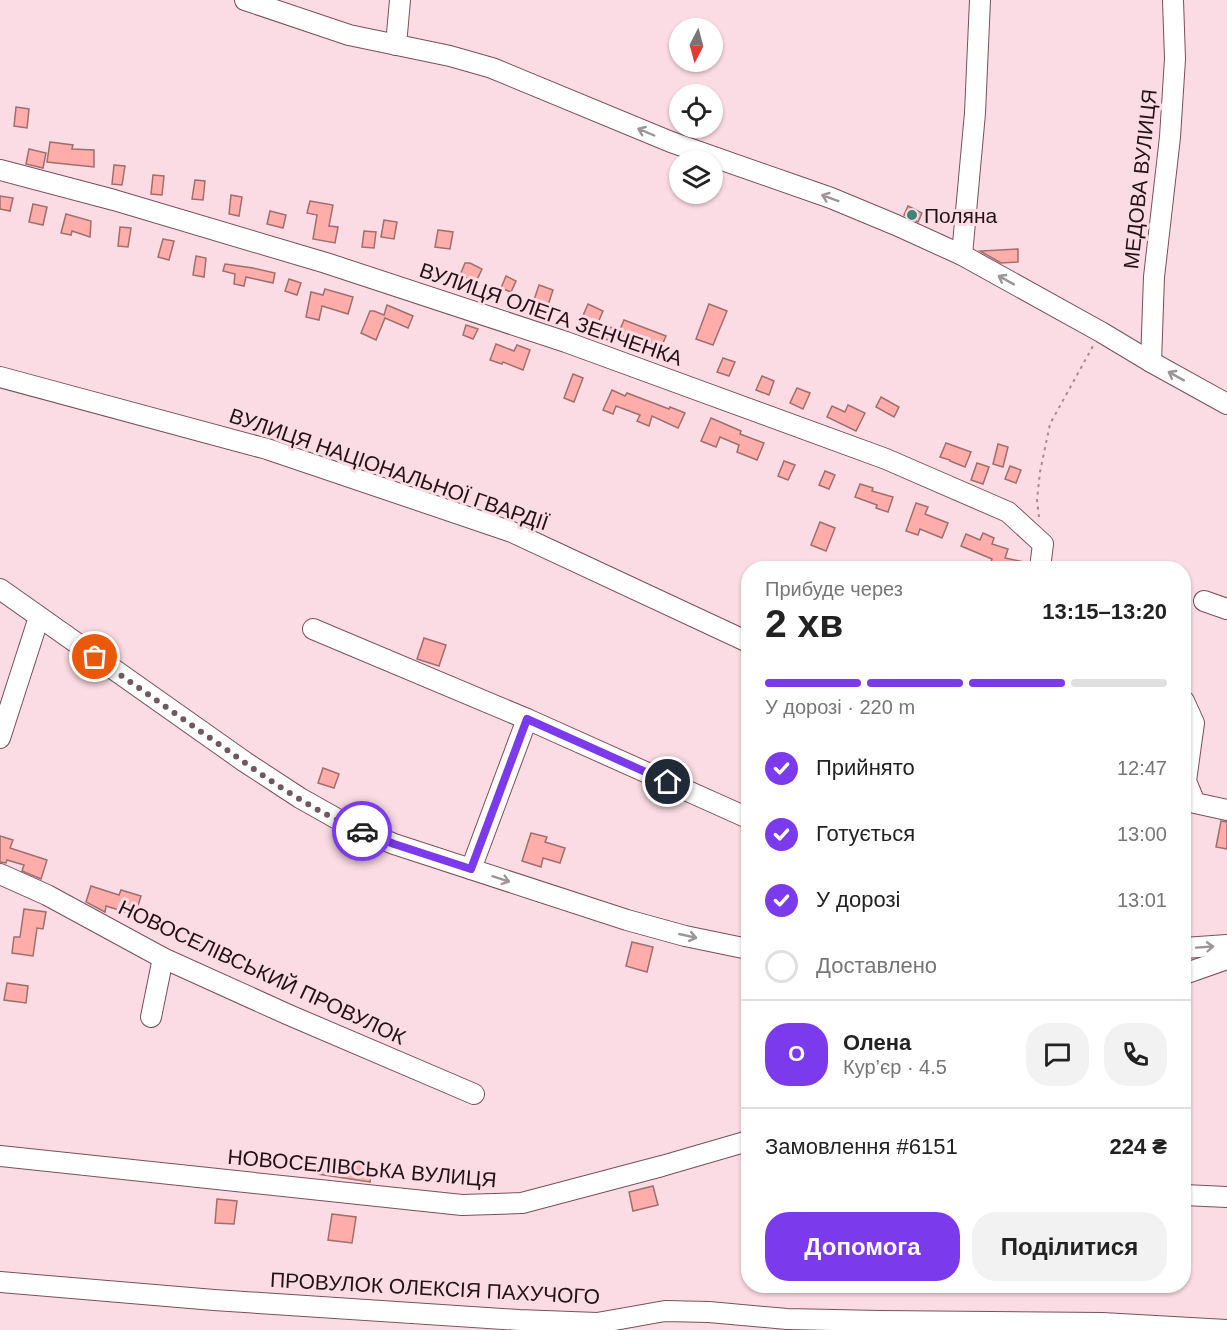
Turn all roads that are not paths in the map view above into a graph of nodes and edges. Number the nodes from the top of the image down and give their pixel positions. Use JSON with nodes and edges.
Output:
{"nodes":[{"id":1,"x":245,"y":0,"type":"edge"},
{"id":2,"x":400,"y":0,"type":"edge"},
{"id":3,"x":980,"y":0,"type":"edge"},
{"id":4,"x":1173,"y":0,"type":"edge"},
{"id":5,"x":396,"y":45,"type":"junction"},
{"id":6,"x":0,"y":170,"type":"edge"},
{"id":7,"x":962,"y":255,"type":"junction"},
{"id":8,"x":1151,"y":362,"type":"junction"},
{"id":9,"x":0,"y":378,"type":"edge"},
{"id":10,"x":1227,"y":404,"type":"edge"},
{"id":11,"x":1041,"y":561,"type":"edge"},
{"id":12,"x":0,"y":589,"type":"edge"},
{"id":13,"x":1204,"y":601,"type":"dead end"},
{"id":14,"x":1227,"y":609,"type":"edge"},
{"id":15,"x":39,"y":617,"type":"junction"},
{"id":16,"x":313,"y":629,"type":"dead end"},
{"id":17,"x":741,"y":639,"type":"edge"},
{"id":18,"x":1191,"y":716,"type":"edge"},
{"id":19,"x":527,"y":719,"type":"junction"},
{"id":20,"x":0,"y":738,"type":"edge"},
{"id":21,"x":1191,"y":745,"type":"edge"},
{"id":22,"x":1191,"y":793,"type":"edge"},
{"id":23,"x":1227,"y":810,"type":"edge"},
{"id":24,"x":741,"y":815,"type":"edge"},
{"id":25,"x":471,"y":869,"type":"junction"},
{"id":26,"x":0,"y":874,"type":"edge"},
{"id":27,"x":1227,"y":945,"type":"edge"},
{"id":28,"x":741,"y":948,"type":"edge"},
{"id":29,"x":1191,"y":948,"type":"edge"},
{"id":30,"x":163,"y":958,"type":"junction"},
{"id":31,"x":1227,"y":959,"type":"edge"},
{"id":32,"x":1191,"y":972,"type":"edge"},
{"id":33,"x":151,"y":1017,"type":"dead end"},
{"id":34,"x":474,"y":1094,"type":"dead end"},
{"id":35,"x":741,"y":1143,"type":"edge"},
{"id":36,"x":0,"y":1156,"type":"edge"},
{"id":37,"x":1191,"y":1195,"type":"edge"},
{"id":38,"x":1227,"y":1197,"type":"edge"},
{"id":39,"x":0,"y":1282,"type":"edge"},
{"id":40,"x":1227,"y":1330,"type":"edge"}],
"edges":[{"from":1,"to":5,"type":"street"},
{"from":2,"to":5,"type":"street"},
{"from":3,"to":7,"type":"street"},
{"from":4,"to":8,"type":"street","name":"МЕДОВА ВУЛИЦЯ"},
{"from":7,"to":5,"type":"street","one_way":true},
{"from":6,"to":11,"type":"street","name":"ВУЛИЦЯ ОЛЕГА ЗЕНЧЕНКА"},
{"from":8,"to":7,"type":"street","one_way":true},
{"from":10,"to":8,"type":"street","one_way":true},
{"from":9,"to":17,"type":"street","name":"ВУЛИЦЯ НАЦІОНАЛЬНОЇ ГВАРДІЇ"},
{"from":12,"to":15,"type":"street"},
{"from":13,"to":14,"type":"street"},
{"from":15,"to":20,"type":"street"},
{"from":15,"to":25,"type":"street"},
{"from":16,"to":19,"type":"street"},
{"from":18,"to":21,"type":"street"},
{"from":19,"to":24,"type":"street"},
{"from":19,"to":25,"type":"street"},
{"from":22,"to":23,"type":"street"},
{"from":25,"to":28,"type":"street","one_way":true},
{"from":26,"to":30,"type":"street","name":"НОВОСЕЛІВСЬКИЙ ПРОВУЛОК"},
{"from":29,"to":27,"type":"street","one_way":true},
{"from":30,"to":33,"type":"street"},
{"from":30,"to":34,"type":"street","name":"НОВОСЕЛІВСЬКИЙ ПРОВУЛОК"},
{"from":31,"to":32,"type":"street"},
{"from":35,"to":36,"type":"street","name":"НОВОСЕЛІВСЬКА ВУЛИЦЯ"},
{"from":37,"to":38,"type":"street"},
{"from":39,"to":40,"type":"street","name":"ПРОВУЛОК ОЛЕКСІЯ ПАХУЧОГО"}]}
